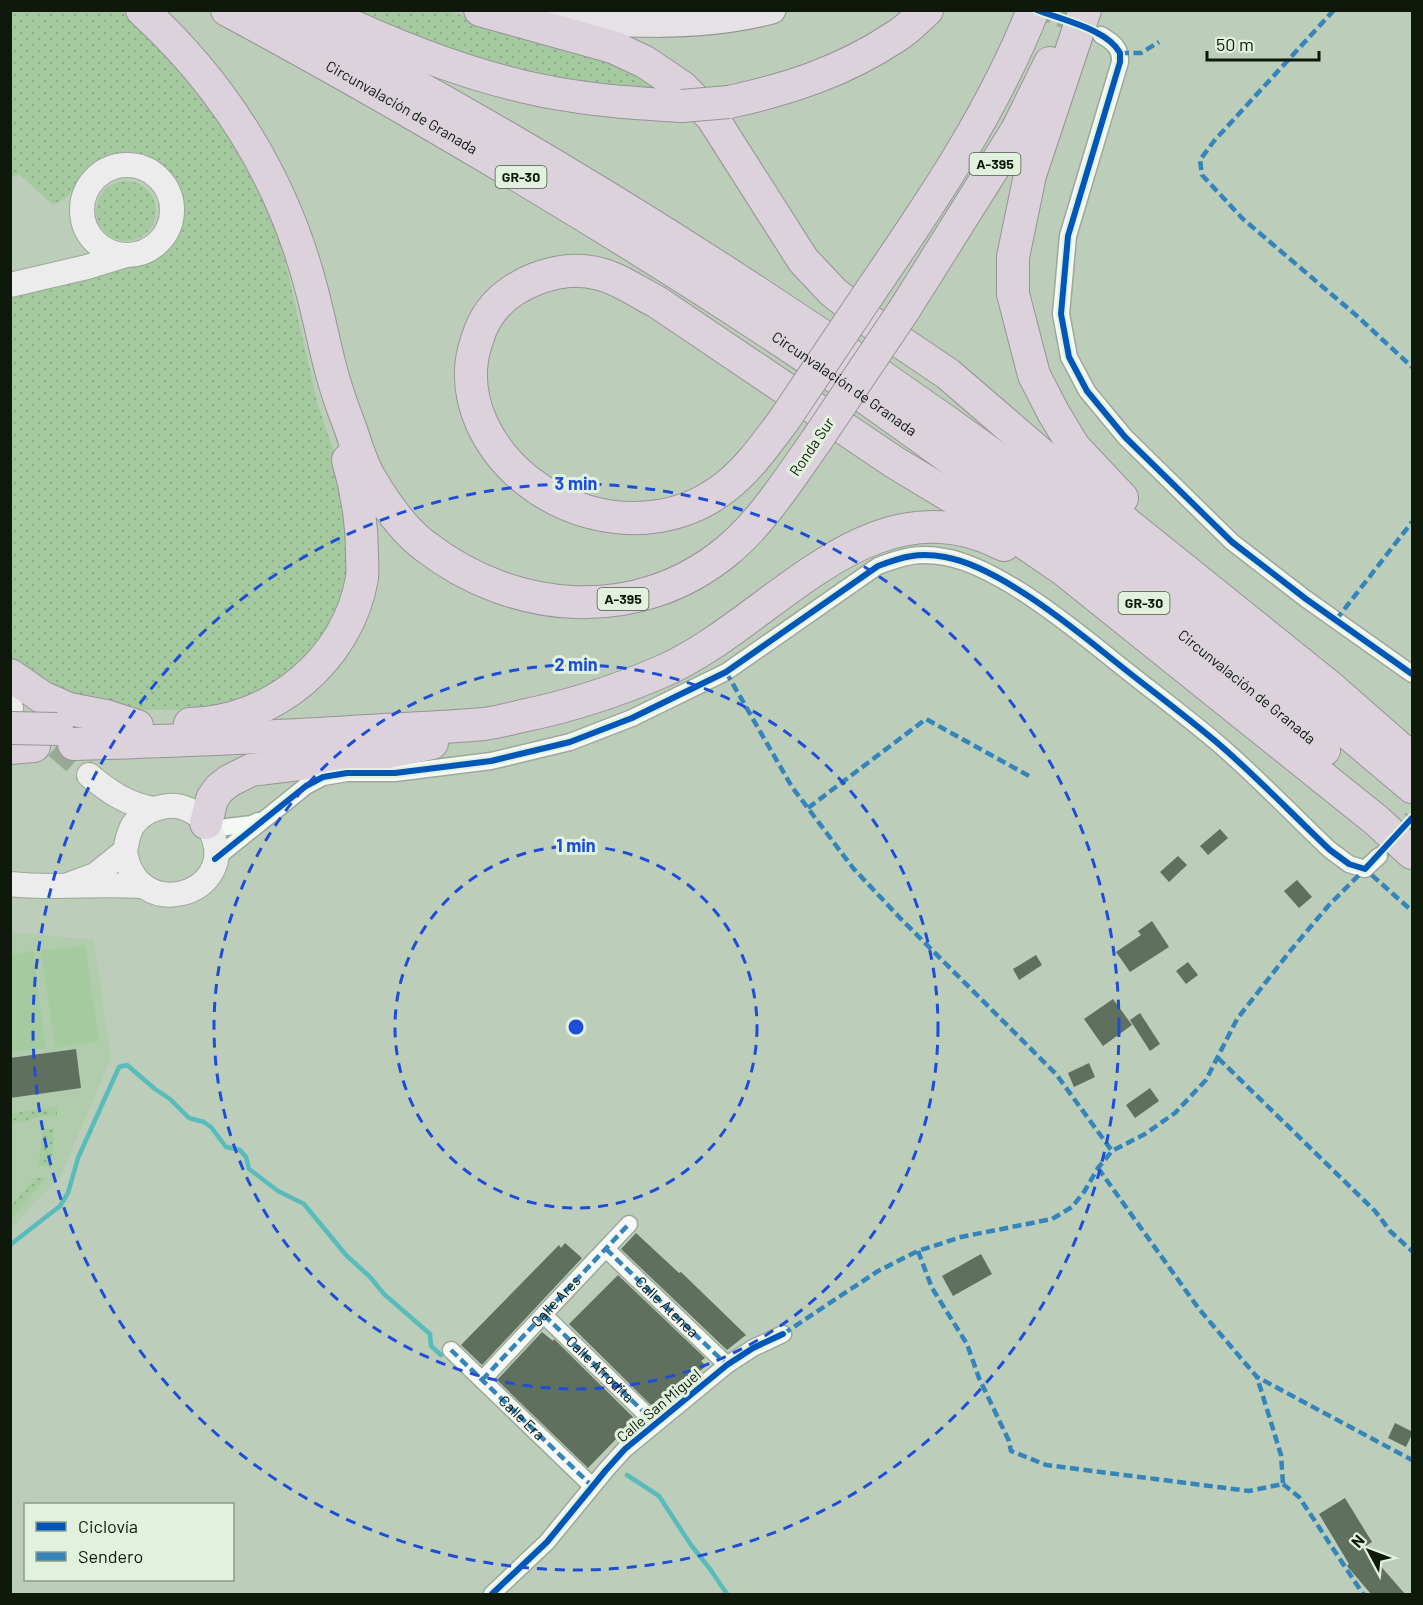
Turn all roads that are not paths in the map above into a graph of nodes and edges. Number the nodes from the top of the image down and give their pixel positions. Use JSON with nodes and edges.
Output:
{"nodes":[{"id":1,"x":141,"y":10,"type":"edge"},
{"id":2,"x":227,"y":10,"type":"edge"},
{"id":3,"x":274,"y":10,"type":"edge"},
{"id":4,"x":318,"y":10,"type":"edge"},
{"id":5,"x":480,"y":10,"type":"edge"},
{"id":6,"x":507,"y":10,"type":"edge"},
{"id":7,"x":772,"y":10,"type":"edge"},
{"id":8,"x":927,"y":10,"type":"edge"},
{"id":9,"x":1033,"y":10,"type":"edge"},
{"id":10,"x":1072,"y":10,"type":"edge"},
{"id":11,"x":1093,"y":23,"type":"edge"},
{"id":12,"x":90,"y":237,"type":"junction"},
{"id":13,"x":123,"y":256,"type":"junction"},
{"id":14,"x":56,"y":274,"type":"junction"},
{"id":15,"x":10,"y":285,"type":"edge"},
{"id":16,"x":332,"y":374,"type":"junction"},
{"id":17,"x":1214,"y":593,"type":"junction"},
{"id":18,"x":1116,"y":610,"type":"junction"},
{"id":19,"x":1413,"y":674,"type":"edge"},
{"id":20,"x":10,"y":675,"type":"edge"},
{"id":21,"x":486,"y":724,"type":"junction"},
{"id":22,"x":137,"y":726,"type":"junction"},
{"id":23,"x":27,"y":730,"type":"edge"},
{"id":24,"x":1413,"y":759,"type":"edge"},
{"id":25,"x":1413,"y":787,"type":"edge"},
{"id":26,"x":153,"y":809,"type":"junction"},
{"id":27,"x":270,"y":816,"type":"junction"},
{"id":28,"x":1413,"y":825,"type":"edge"},
{"id":29,"x":208,"y":826,"type":"junction"},
{"id":30,"x":126,"y":844,"type":"junction"},
{"id":31,"x":1413,"y":853,"type":"edge"},
{"id":32,"x":1378,"y":856,"type":"tunnel mouth"},
{"id":33,"x":215,"y":859,"type":"junction"},
{"id":34,"x":10,"y":884,"type":"edge"},
{"id":35,"x":68,"y":885,"type":"junction"},
{"id":36,"x":142,"y":886,"type":"junction"},
{"id":37,"x":630,"y":1224,"type":"dead end"},
{"id":38,"x":606,"y":1250,"type":"junction"},
{"id":39,"x":544,"y":1315,"type":"junction"},
{"id":40,"x":783,"y":1334,"type":"dead end"},
{"id":41,"x":451,"y":1350,"type":"dead end"},
{"id":42,"x":727,"y":1365,"type":"junction"},
{"id":43,"x":482,"y":1380,"type":"junction"},
{"id":44,"x":655,"y":1423,"type":"junction"},
{"id":45,"x":592,"y":1486,"type":"junction"},
{"id":46,"x":492,"y":1594,"type":"edge"}],
"edges":[{"from":1,"to":16,"type":"highway"},
{"from":2,"to":28,"type":"highway","name":"Circunvalación de Granada","number":"GR-30"},
{"from":3,"to":25,"type":"highway","name":"Circunvalación de Granada","number":"GR-30"},
{"from":4,"to":8,"type":"highway","bridge":true},
{"from":5,"to":17,"type":"highway"},
{"from":6,"to":7,"type":"main road"},
{"from":9,"to":18,"type":"highway","bridge":true},
{"from":10,"to":16,"type":"highway","name":"Ronda Sur","number":"A-395","bridge":true},
{"from":11,"to":17,"type":"highway"},
{"from":11,"to":19,"type":"street"},
{"from":12,"to":13,"type":"street"},
{"from":12,"to":13,"type":"street"},
{"from":12,"to":14,"type":"street"},
{"from":13,"to":14,"type":"street"},
{"from":14,"to":15,"type":"street"},
{"from":16,"to":22,"type":"highway"},
{"from":17,"to":24,"type":"highway"},
{"from":18,"to":21,"type":"highway"},
{"from":18,"to":31,"type":"highway"},
{"from":20,"to":22,"type":"highway"},
{"from":21,"to":23,"type":"highway"},
{"from":21,"to":29,"type":"highway"},
{"from":22,"to":23,"type":"highway"},
{"from":26,"to":29,"type":"street"},
{"from":26,"to":30,"type":"street"},
{"from":26,"to":30,"type":"street"},
{"from":27,"to":29,"type":"street"},
{"from":27,"to":32,"type":"street"},
{"from":27,"to":33,"type":"street"},
{"from":29,"to":33,"type":"street"},
{"from":30,"to":35,"type":"street"},
{"from":30,"to":36,"type":"street"},
{"from":33,"to":36,"type":"street"},
{"from":34,"to":35,"type":"street"},
{"from":35,"to":36,"type":"street"},
{"from":37,"to":38,"type":"street","name":"Calle Ares"},
{"from":38,"to":39,"type":"street","name":"Calle Ares"},
{"from":38,"to":42,"type":"street","name":"Calle Atenea"},
{"from":39,"to":43,"type":"street","name":"Calle Ares"},
{"from":39,"to":44,"type":"street","name":"Calle Afrodita"},
{"from":40,"to":42,"type":"street","name":"Calle San Miguel"},
{"from":41,"to":43,"type":"street","name":"Calle Era"},
{"from":42,"to":44,"type":"street","name":"Calle San Miguel"},
{"from":43,"to":45,"type":"street","name":"Calle Era"},
{"from":44,"to":45,"type":"street","name":"Calle San Miguel"},
{"from":45,"to":46,"type":"street","name":"Calle San Miguel"}]}
